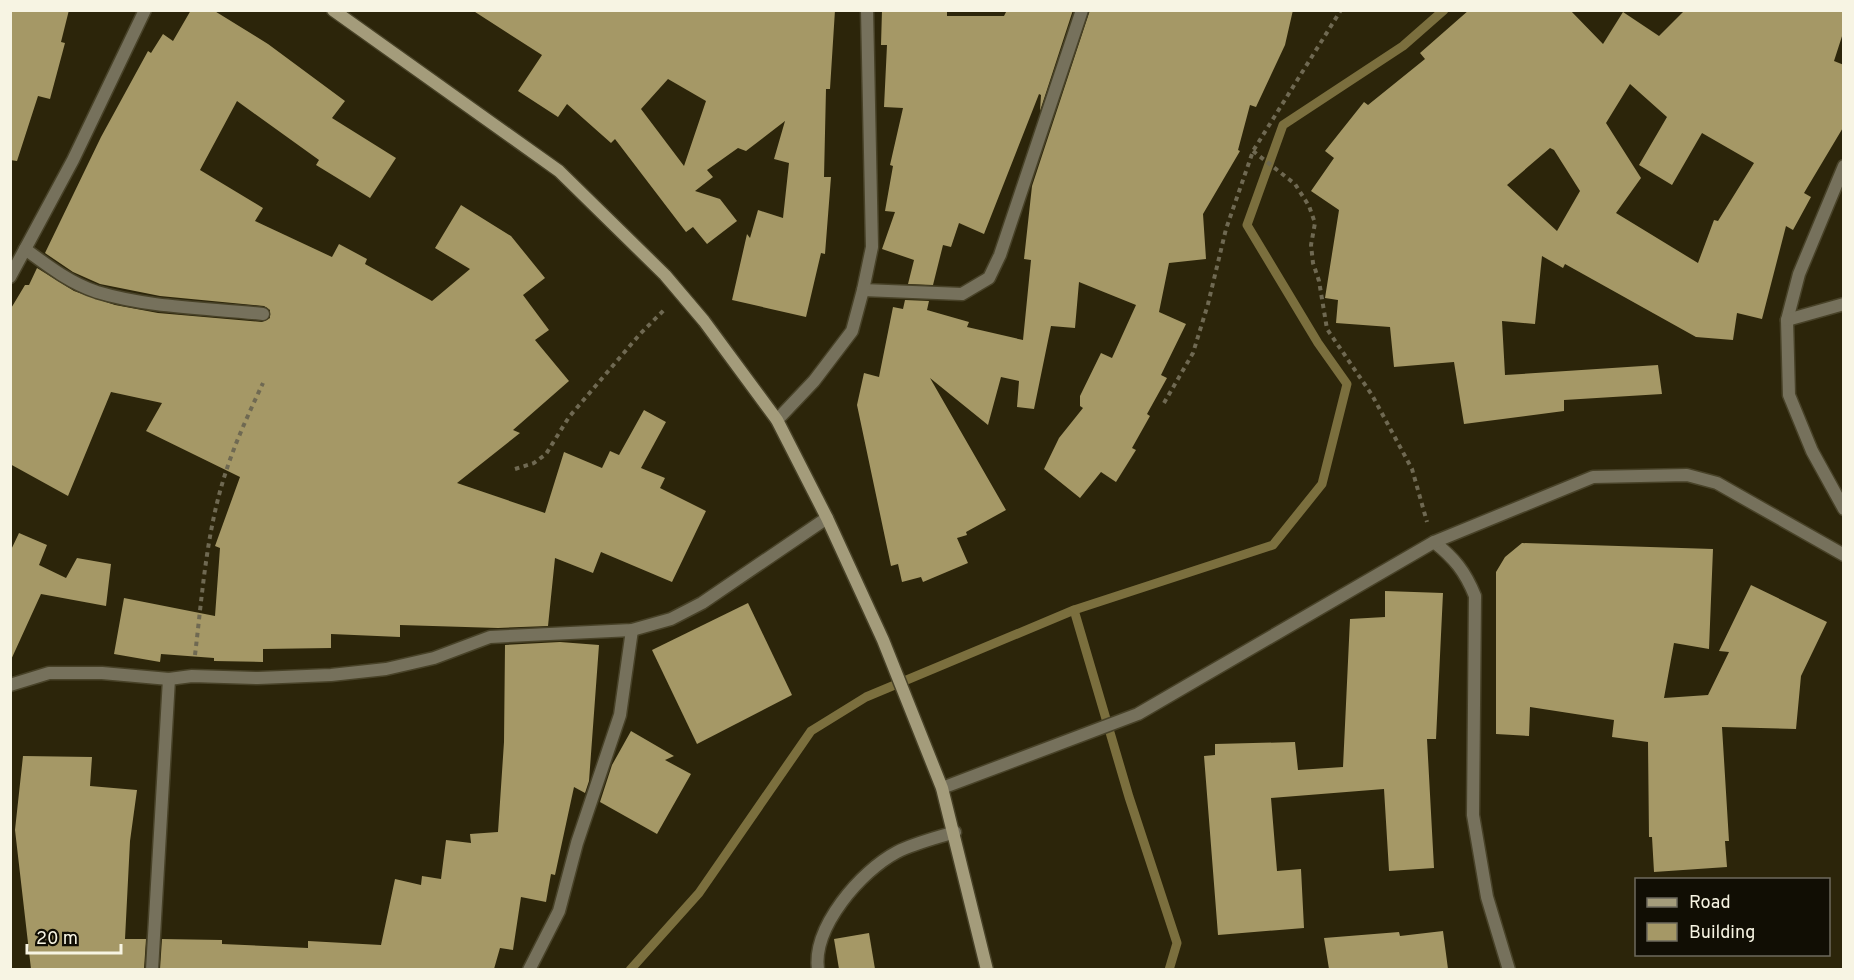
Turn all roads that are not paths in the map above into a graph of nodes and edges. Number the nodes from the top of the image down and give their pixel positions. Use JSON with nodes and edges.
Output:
{"nodes":[{"id":1,"x":145,"y":10,"type":"edge"},
{"id":2,"x":333,"y":10,"type":"edge"},
{"id":3,"x":867,"y":10,"type":"edge"},
{"id":4,"x":1082,"y":10,"type":"edge"},
{"id":5,"x":1844,"y":166,"type":"edge"},
{"id":6,"x":25,"y":249,"type":"junction"},
{"id":7,"x":10,"y":277,"type":"edge"},
{"id":8,"x":863,"y":290,"type":"junction"},
{"id":9,"x":1844,"y":304,"type":"edge"},
{"id":10,"x":263,"y":314,"type":"dead end"},
{"id":11,"x":1787,"y":320,"type":"junction"},
{"id":12,"x":777,"y":420,"type":"junction"},
{"id":13,"x":1844,"y":509,"type":"edge"},
{"id":14,"x":827,"y":518,"type":"junction"},
{"id":15,"x":1434,"y":542,"type":"junction"},
{"id":16,"x":1844,"y":555,"type":"edge"},
{"id":17,"x":632,"y":630,"type":"junction"},
{"id":18,"x":169,"y":679,"type":"junction"},
{"id":19,"x":10,"y":684,"type":"edge"},
{"id":20,"x":942,"y":788,"type":"junction"},
{"id":21,"x":954,"y":832,"type":"junction"},
{"id":22,"x":152,"y":969,"type":"edge"},
{"id":23,"x":529,"y":969,"type":"edge"},
{"id":24,"x":818,"y":969,"type":"edge"},
{"id":25,"x":987,"y":969,"type":"edge"},
{"id":26,"x":1509,"y":969,"type":"edge"}],
"edges":[{"from":1,"to":6,"type":"street"},
{"from":2,"to":12,"type":"main road"},
{"from":3,"to":8,"type":"street"},
{"from":4,"to":8,"type":"street"},
{"from":5,"to":11,"type":"street"},
{"from":6,"to":7,"type":"street"},
{"from":6,"to":10,"type":"street"},
{"from":8,"to":12,"type":"street"},
{"from":9,"to":11,"type":"street"},
{"from":11,"to":13,"type":"street"},
{"from":12,"to":14,"type":"main road"},
{"from":14,"to":17,"type":"street"},
{"from":14,"to":20,"type":"main road"},
{"from":15,"to":16,"type":"street"},
{"from":15,"to":20,"type":"street"},
{"from":15,"to":26,"type":"street"},
{"from":17,"to":18,"type":"street"},
{"from":17,"to":23,"type":"street"},
{"from":18,"to":19,"type":"street"},
{"from":18,"to":22,"type":"street"},
{"from":20,"to":21,"type":"main road"},
{"from":21,"to":24,"type":"street"},
{"from":21,"to":25,"type":"main road"}]}
